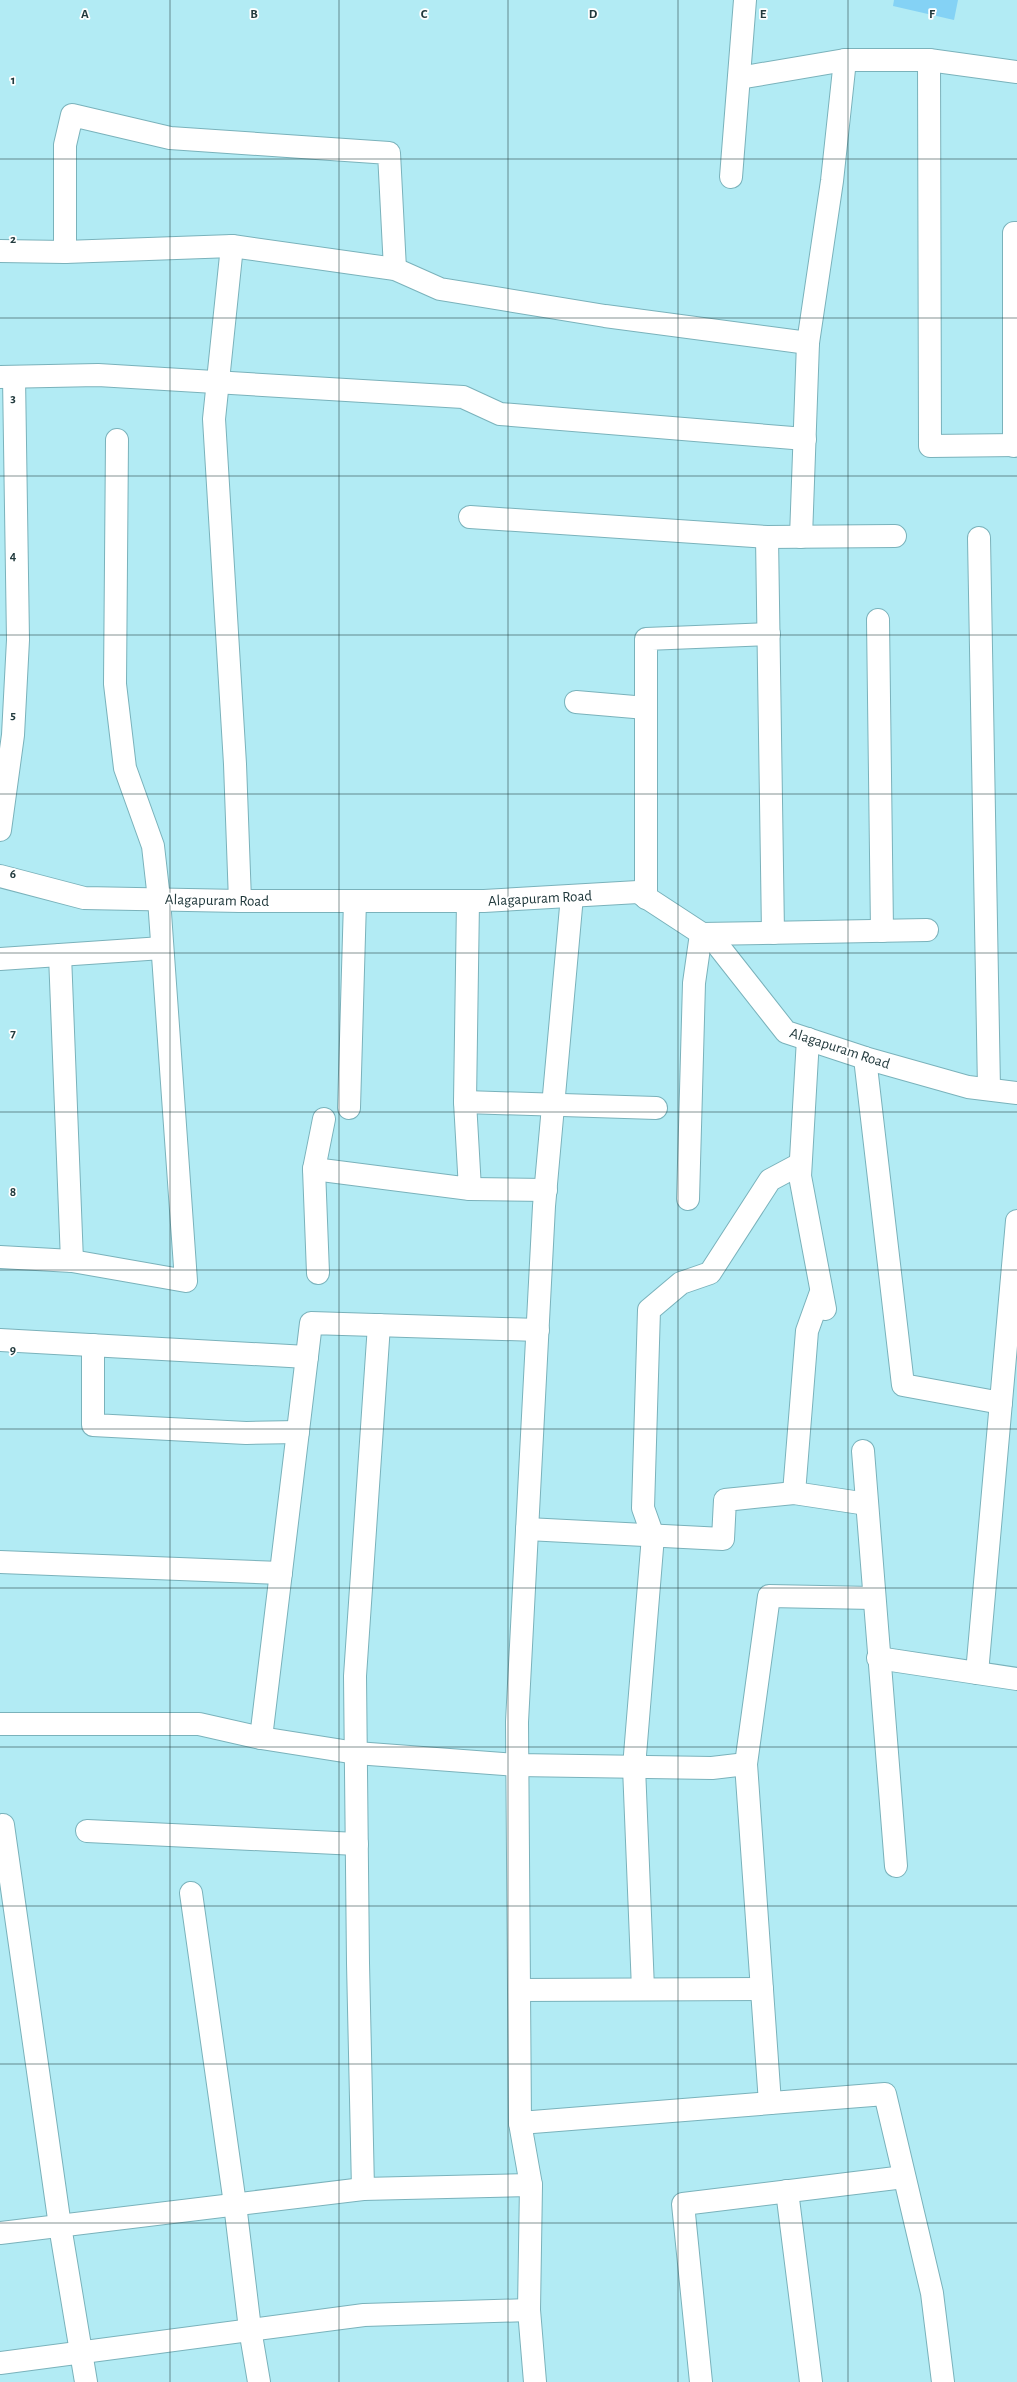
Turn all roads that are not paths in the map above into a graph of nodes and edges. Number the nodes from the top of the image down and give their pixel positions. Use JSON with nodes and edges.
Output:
{"nodes":[{"id":1,"x":745,"y":0,"type":"edge"},
{"id":2,"x":845,"y":60,"type":"junction"},
{"id":3,"x":929,"y":60,"type":"junction"},
{"id":4,"x":1017,"y":72,"type":"edge"},
{"id":5,"x":739,"y":78,"type":"junction"},
{"id":6,"x":731,"y":177,"type":"dead end"},
{"id":7,"x":1017,"y":233,"type":"edge"},
{"id":8,"x":232,"y":246,"type":"junction"},
{"id":9,"x":0,"y":251,"type":"edge"},
{"id":10,"x":65,"y":252,"type":"junction"},
{"id":11,"x":395,"y":269,"type":"junction"},
{"id":12,"x":808,"y":343,"type":"junction"},
{"id":13,"x":7,"y":377,"type":"edge"},
{"id":14,"x":218,"y":381,"type":"junction"},
{"id":15,"x":805,"y":439,"type":"junction"},
{"id":16,"x":117,"y":440,"type":"dead end"},
{"id":17,"x":1015,"y":446,"type":"edge"},
{"id":18,"x":470,"y":517,"type":"dead end"},
{"id":19,"x":895,"y":536,"type":"dead end"},
{"id":20,"x":767,"y":537,"type":"junction"},
{"id":21,"x":801,"y":537,"type":"junction"},
{"id":22,"x":979,"y":538,"type":"dead end"},
{"id":23,"x":9,"y":612,"type":"edge"},
{"id":24,"x":878,"y":620,"type":"dead end"},
{"id":25,"x":768,"y":634,"type":"junction"},
{"id":26,"x":576,"y":702,"type":"dead end"},
{"id":27,"x":646,"y":708,"type":"junction"},
{"id":28,"x":0,"y":830,"type":"edge"},
{"id":29,"x":0,"y":876,"type":"edge"},
{"id":30,"x":572,"y":896,"type":"junction"},
{"id":31,"x":646,"y":898,"type":"junction"},
{"id":32,"x":159,"y":899,"type":"junction"},
{"id":33,"x":240,"y":901,"type":"junction"},
{"id":34,"x":355,"y":901,"type":"junction"},
{"id":35,"x":468,"y":901,"type":"junction"},
{"id":36,"x":927,"y":930,"type":"dead end"},
{"id":37,"x":882,"y":931,"type":"junction"},
{"id":38,"x":773,"y":932,"type":"junction"},
{"id":39,"x":701,"y":934,"type":"junction"},
{"id":40,"x":162,"y":948,"type":"junction"},
{"id":41,"x":60,"y":955,"type":"junction"},
{"id":42,"x":0,"y":959,"type":"edge"},
{"id":43,"x":808,"y":1039,"type":"junction"},
{"id":44,"x":865,"y":1058,"type":"junction"},
{"id":45,"x":989,"y":1089,"type":"junction"},
{"id":46,"x":1017,"y":1093,"type":"edge"},
{"id":47,"x":465,"y":1102,"type":"junction"},
{"id":48,"x":554,"y":1105,"type":"junction"},
{"id":49,"x":348,"y":1108,"type":"dead end"},
{"id":50,"x":656,"y":1108,"type":"dead end"},
{"id":51,"x":324,"y":1119,"type":"dead end"},
{"id":52,"x":800,"y":1164,"type":"junction"},
{"id":53,"x":314,"y":1169,"type":"junction"},
{"id":54,"x":470,"y":1189,"type":"junction"},
{"id":55,"x":546,"y":1190,"type":"junction"},
{"id":56,"x":688,"y":1199,"type":"dead end"},
{"id":57,"x":1017,"y":1221,"type":"edge"},
{"id":58,"x":0,"y":1257,"type":"edge"},
{"id":59,"x":72,"y":1261,"type":"junction"},
{"id":60,"x":318,"y":1273,"type":"dead end"},
{"id":61,"x":379,"y":1325,"type":"junction"},
{"id":62,"x":538,"y":1330,"type":"junction"},
{"id":63,"x":0,"y":1340,"type":"edge"},
{"id":64,"x":93,"y":1345,"type":"junction"},
{"id":65,"x":307,"y":1357,"type":"junction"},
{"id":66,"x":1001,"y":1403,"type":"junction"},
{"id":67,"x":298,"y":1432,"type":"junction"},
{"id":68,"x":863,"y":1450,"type":"dead end"},
{"id":69,"x":794,"y":1493,"type":"junction"},
{"id":70,"x":867,"y":1504,"type":"junction"},
{"id":71,"x":527,"y":1530,"type":"junction"},
{"id":72,"x":653,"y":1536,"type":"junction"},
{"id":73,"x":0,"y":1562,"type":"edge"},
{"id":74,"x":281,"y":1574,"type":"junction"},
{"id":75,"x":873,"y":1598,"type":"junction"},
{"id":76,"x":878,"y":1658,"type":"junction"},
{"id":77,"x":977,"y":1673,"type":"junction"},
{"id":78,"x":1017,"y":1679,"type":"edge"},
{"id":79,"x":0,"y":1724,"type":"edge"},
{"id":80,"x":261,"y":1738,"type":"junction"},
{"id":81,"x":356,"y":1753,"type":"junction"},
{"id":82,"x":746,"y":1764,"type":"junction"},
{"id":83,"x":517,"y":1765,"type":"junction"},
{"id":84,"x":634,"y":1767,"type":"junction"},
{"id":85,"x":3,"y":1825,"type":"dead end"},
{"id":86,"x":87,"y":1831,"type":"dead end"},
{"id":87,"x":356,"y":1844,"type":"junction"},
{"id":88,"x":896,"y":1866,"type":"dead end"},
{"id":89,"x":191,"y":1893,"type":"dead end"},
{"id":90,"x":643,"y":1989,"type":"junction"},
{"id":91,"x":762,"y":1989,"type":"junction"},
{"id":92,"x":519,"y":1990,"type":"junction"},
{"id":93,"x":770,"y":2103,"type":"junction"},
{"id":94,"x":520,"y":2123,"type":"junction"},
{"id":95,"x":904,"y":2177,"type":"junction"},
{"id":96,"x":531,"y":2185,"type":"junction"},
{"id":97,"x":363,"y":2189,"type":"junction"},
{"id":98,"x":787,"y":2191,"type":"junction"},
{"id":99,"x":235,"y":2204,"type":"junction"},
{"id":100,"x":60,"y":2226,"type":"junction"},
{"id":101,"x":0,"y":2233,"type":"edge"},
{"id":102,"x":529,"y":2310,"type":"junction"},
{"id":103,"x":250,"y":2329,"type":"junction"},
{"id":104,"x":81,"y":2352,"type":"junction"},
{"id":105,"x":0,"y":2363,"type":"edge"},
{"id":106,"x":86,"y":2382,"type":"edge"},
{"id":107,"x":259,"y":2382,"type":"edge"},
{"id":108,"x":535,"y":2382,"type":"edge"},
{"id":109,"x":701,"y":2382,"type":"edge"},
{"id":110,"x":811,"y":2382,"type":"edge"},
{"id":111,"x":943,"y":2382,"type":"edge"}],
"edges":[{"from":1,"to":5,"type":"street"},
{"from":2,"to":3,"type":"street"},
{"from":2,"to":5,"type":"street"},
{"from":2,"to":12,"type":"street"},
{"from":3,"to":4,"type":"street"},
{"from":3,"to":17,"type":"street"},
{"from":5,"to":6,"type":"street"},
{"from":7,"to":17,"type":"street"},
{"from":8,"to":10,"type":"street"},
{"from":8,"to":11,"type":"street"},
{"from":8,"to":14,"type":"street"},
{"from":9,"to":10,"type":"street"},
{"from":10,"to":11,"type":"street"},
{"from":11,"to":12,"type":"street"},
{"from":12,"to":15,"type":"street"},
{"from":13,"to":14,"type":"street"},
{"from":13,"to":23,"type":"street"},
{"from":14,"to":15,"type":"street"},
{"from":14,"to":33,"type":"street"},
{"from":15,"to":21,"type":"street"},
{"from":16,"to":32,"type":"street"},
{"from":18,"to":20,"type":"street"},
{"from":19,"to":21,"type":"street"},
{"from":20,"to":21,"type":"street"},
{"from":20,"to":25,"type":"street"},
{"from":22,"to":45,"type":"street"},
{"from":23,"to":28,"type":"street"},
{"from":24,"to":37,"type":"street"},
{"from":25,"to":27,"type":"street"},
{"from":25,"to":38,"type":"street"},
{"from":26,"to":27,"type":"street"},
{"from":27,"to":31,"type":"street"},
{"from":29,"to":32,"type":"street","name":"Alagapuram Road"},
{"from":30,"to":31,"type":"street","name":"Alagapuram Road"},
{"from":30,"to":35,"type":"street","name":"Alagapuram Road"},
{"from":30,"to":48,"type":"street"},
{"from":31,"to":39,"type":"street","name":"Alagapuram Road"},
{"from":32,"to":33,"type":"street","name":"Alagapuram Road"},
{"from":32,"to":40,"type":"street"},
{"from":33,"to":34,"type":"street","name":"Alagapuram Road"},
{"from":34,"to":35,"type":"street","name":"Alagapuram Road"},
{"from":34,"to":49,"type":"street"},
{"from":35,"to":47,"type":"street"},
{"from":36,"to":37,"type":"street"},
{"from":37,"to":38,"type":"street"},
{"from":38,"to":39,"type":"street"},
{"from":39,"to":43,"type":"street","name":"Alagapuram Road"},
{"from":39,"to":56,"type":"street"},
{"from":40,"to":41,"type":"street"},
{"from":40,"to":59,"type":"street"},
{"from":41,"to":42,"type":"street"},
{"from":41,"to":59,"type":"street"},
{"from":43,"to":44,"type":"street","name":"Alagapuram Road"},
{"from":43,"to":52,"type":"street"},
{"from":44,"to":45,"type":"street","name":"Alagapuram Road"},
{"from":44,"to":66,"type":"street"},
{"from":45,"to":46,"type":"street","name":"Alagapuram Road"},
{"from":47,"to":48,"type":"street"},
{"from":47,"to":54,"type":"street"},
{"from":48,"to":50,"type":"street"},
{"from":48,"to":55,"type":"street"},
{"from":51,"to":53,"type":"street"},
{"from":52,"to":69,"type":"street"},
{"from":52,"to":72,"type":"street"},
{"from":53,"to":54,"type":"street"},
{"from":53,"to":60,"type":"street"},
{"from":54,"to":55,"type":"street"},
{"from":55,"to":62,"type":"street"},
{"from":57,"to":66,"type":"street"},
{"from":58,"to":59,"type":"street"},
{"from":61,"to":62,"type":"street"},
{"from":61,"to":65,"type":"street"},
{"from":61,"to":81,"type":"street"},
{"from":62,"to":71,"type":"street"},
{"from":63,"to":64,"type":"street"},
{"from":64,"to":65,"type":"street"},
{"from":64,"to":67,"type":"street"},
{"from":65,"to":67,"type":"street"},
{"from":66,"to":77,"type":"street"},
{"from":67,"to":74,"type":"street"},
{"from":68,"to":70,"type":"street"},
{"from":69,"to":70,"type":"street"},
{"from":69,"to":72,"type":"street"},
{"from":70,"to":75,"type":"street"},
{"from":71,"to":72,"type":"street"},
{"from":71,"to":83,"type":"street"},
{"from":72,"to":84,"type":"street"},
{"from":73,"to":74,"type":"street"},
{"from":74,"to":80,"type":"street"},
{"from":75,"to":76,"type":"street"},
{"from":75,"to":82,"type":"street"},
{"from":76,"to":77,"type":"street"},
{"from":76,"to":88,"type":"street"},
{"from":77,"to":78,"type":"street"},
{"from":79,"to":80,"type":"street"},
{"from":80,"to":81,"type":"street"},
{"from":81,"to":83,"type":"street"},
{"from":81,"to":87,"type":"street"},
{"from":82,"to":84,"type":"street"},
{"from":82,"to":91,"type":"street"},
{"from":83,"to":84,"type":"street"},
{"from":83,"to":92,"type":"street"},
{"from":84,"to":90,"type":"street"},
{"from":85,"to":100,"type":"street"},
{"from":86,"to":87,"type":"street"},
{"from":87,"to":97,"type":"street"},
{"from":89,"to":99,"type":"street"},
{"from":90,"to":91,"type":"street"},
{"from":90,"to":92,"type":"street"},
{"from":91,"to":93,"type":"street"},
{"from":92,"to":94,"type":"street"},
{"from":93,"to":94,"type":"street"},
{"from":93,"to":95,"type":"street"},
{"from":94,"to":96,"type":"street"},
{"from":95,"to":98,"type":"street"},
{"from":95,"to":111,"type":"street"},
{"from":96,"to":97,"type":"street"},
{"from":96,"to":102,"type":"street"},
{"from":97,"to":99,"type":"street"},
{"from":98,"to":109,"type":"street"},
{"from":98,"to":110,"type":"street"},
{"from":99,"to":100,"type":"street"},
{"from":99,"to":103,"type":"street"},
{"from":100,"to":101,"type":"street"},
{"from":100,"to":104,"type":"street"},
{"from":102,"to":103,"type":"street"},
{"from":102,"to":108,"type":"street"},
{"from":103,"to":104,"type":"street"},
{"from":103,"to":107,"type":"street"},
{"from":104,"to":105,"type":"street"},
{"from":104,"to":106,"type":"street"}]}
